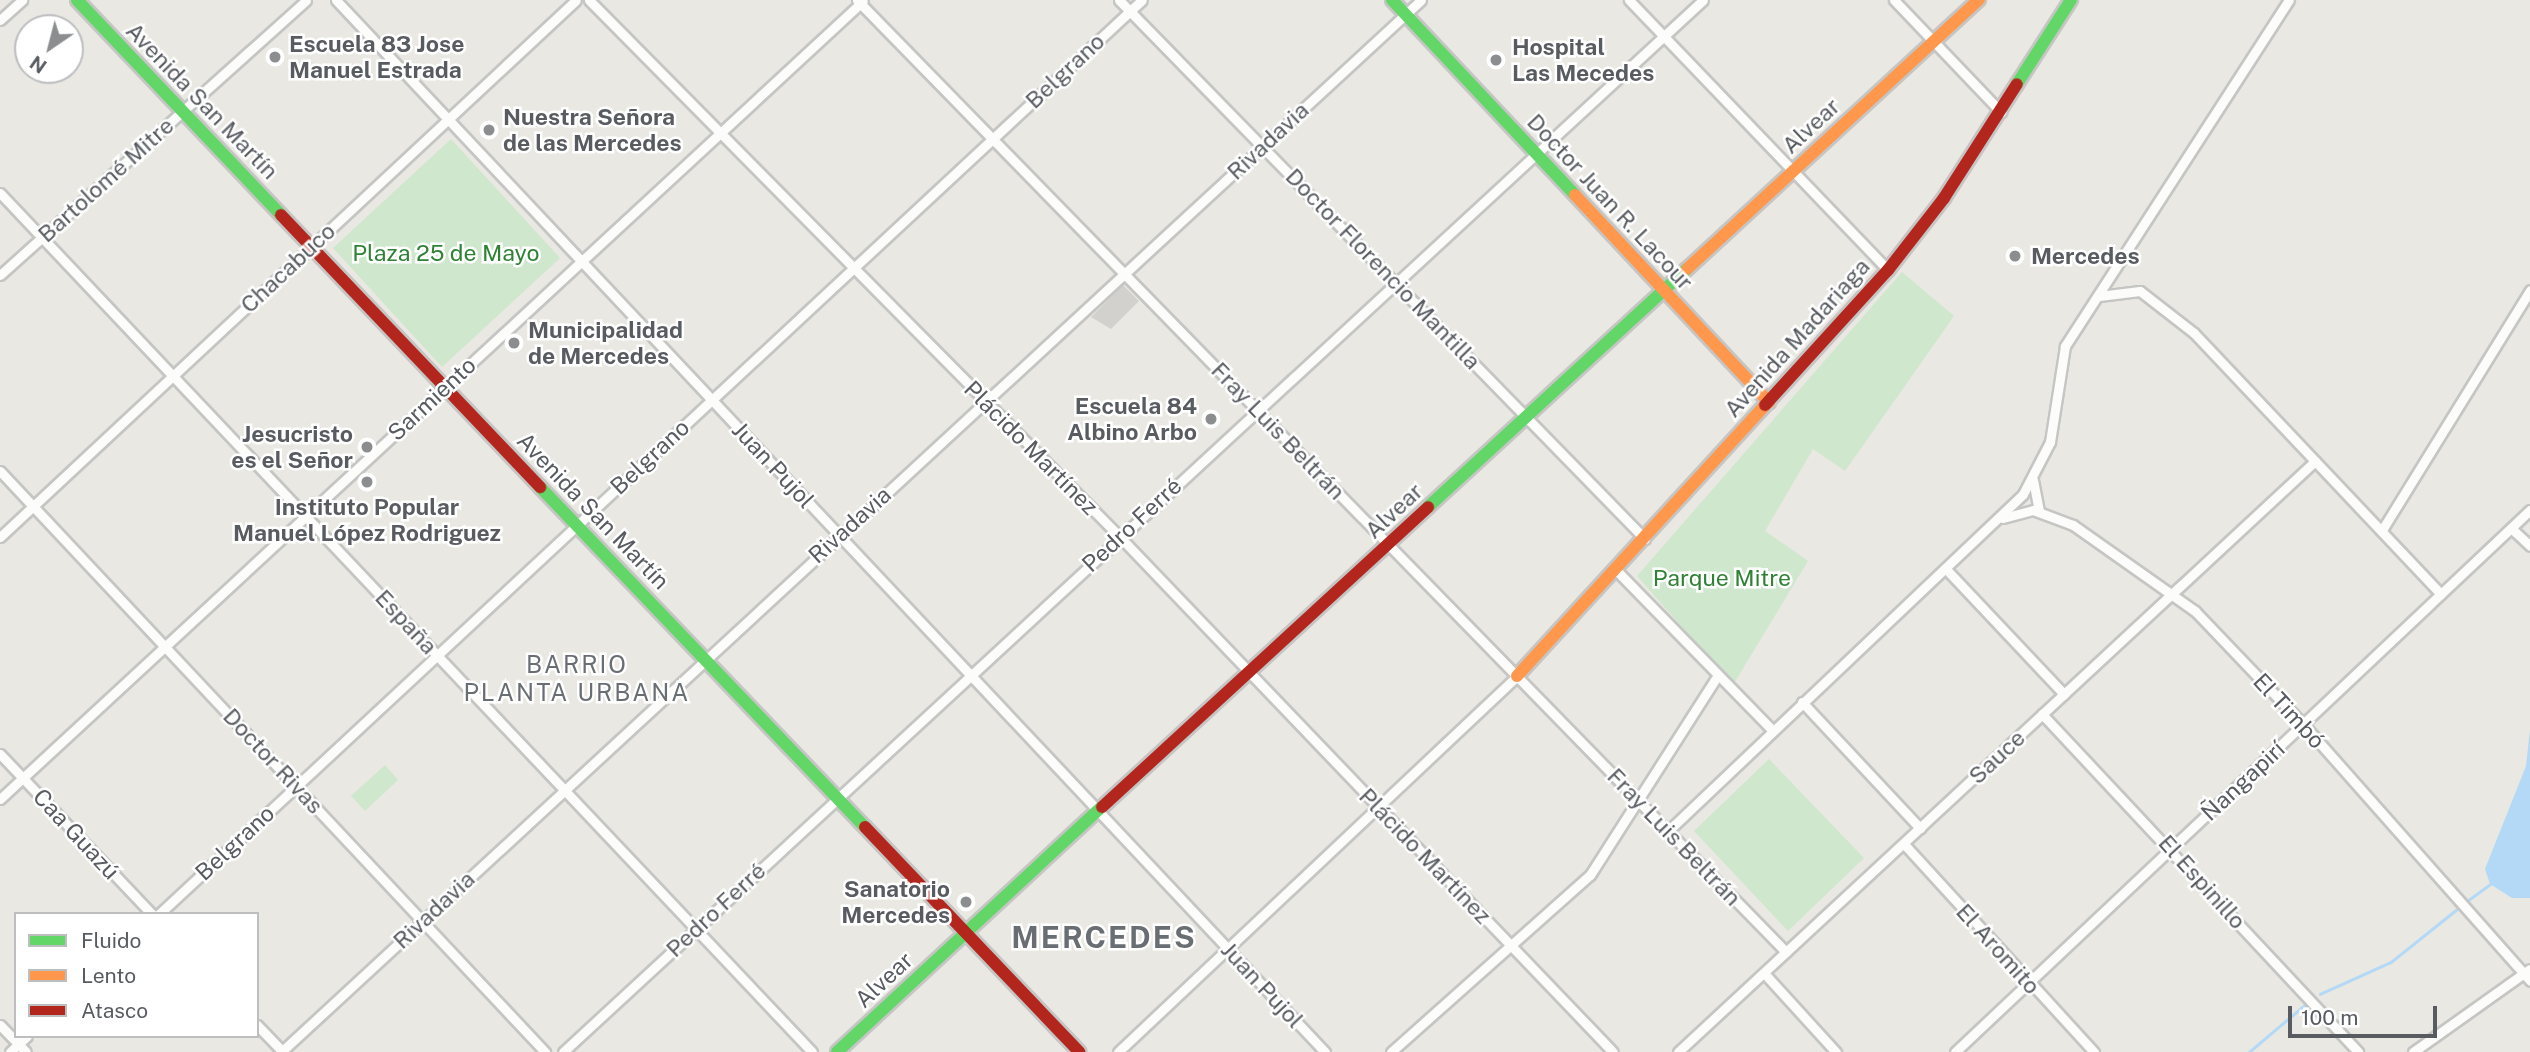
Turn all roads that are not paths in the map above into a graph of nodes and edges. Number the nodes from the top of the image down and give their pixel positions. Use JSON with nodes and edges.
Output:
{"nodes":[{"id":1,"x":22,"y":0,"type":"edge"},
{"id":2,"x":77,"y":0,"type":"edge"},
{"id":3,"x":306,"y":0,"type":"edge"},
{"id":4,"x":336,"y":0,"type":"edge"},
{"id":5,"x":576,"y":0,"type":"edge"},
{"id":6,"x":589,"y":0,"type":"edge"},
{"id":7,"x":1119,"y":0,"type":"edge"},
{"id":8,"x":1142,"y":0,"type":"edge"},
{"id":9,"x":1392,"y":0,"type":"edge"},
{"id":10,"x":1421,"y":0,"type":"edge"},
{"id":11,"x":1629,"y":0,"type":"edge"},
{"id":12,"x":1703,"y":0,"type":"edge"},
{"id":13,"x":1894,"y":0,"type":"edge"},
{"id":14,"x":1979,"y":0,"type":"edge"},
{"id":15,"x":2071,"y":0,"type":"edge"},
{"id":16,"x":2289,"y":0,"type":"edge"},
{"id":17,"x":861,"y":1,"type":"edge"},
{"id":18,"x":1130,"y":11,"type":"junction"},
{"id":19,"x":1405,"y":15,"type":"junction"},
{"id":20,"x":0,"y":20,"type":"edge"},
{"id":21,"x":1664,"y":37,"type":"junction"},
{"id":22,"x":1934,"y":42,"type":"junction"},
{"id":23,"x":183,"y":111,"type":"junction"},
{"id":24,"x":2001,"y":112,"type":"junction"},
{"id":25,"x":448,"y":119,"type":"junction"},
{"id":26,"x":719,"y":134,"type":"junction"},
{"id":27,"x":993,"y":138,"type":"junction"},
{"id":28,"x":1262,"y":146,"type":"junction"},
{"id":29,"x":1536,"y":155,"type":"junction"},
{"id":30,"x":1793,"y":172,"type":"junction"},
{"id":31,"x":0,"y":193,"type":"edge"},
{"id":32,"x":42,"y":237,"type":"junction"},
{"id":33,"x":312,"y":246,"type":"junction"},
{"id":34,"x":582,"y":261,"type":"junction"},
{"id":35,"x":851,"y":270,"type":"junction"},
{"id":36,"x":1888,"y":270,"type":"junction"},
{"id":37,"x":1125,"y":274,"type":"junction"},
{"id":38,"x":0,"y":275,"type":"edge"},
{"id":39,"x":1395,"y":282,"type":"junction"},
{"id":40,"x":1664,"y":290,"type":"junction"},
{"id":41,"x":2530,"y":290,"type":"edge"},
{"id":42,"x":2099,"y":296,"type":"junction"},
{"id":43,"x":173,"y":376,"type":"junction"},
{"id":44,"x":446,"y":387,"type":"junction"},
{"id":45,"x":712,"y":399,"type":"junction"},
{"id":46,"x":1769,"y":402,"type":"junction"},
{"id":47,"x":985,"y":403,"type":"junction"},
{"id":48,"x":1257,"y":410,"type":"junction"},
{"id":49,"x":1527,"y":417,"type":"junction"},
{"id":50,"x":2315,"y":461,"type":"junction"},
{"id":51,"x":0,"y":471,"type":"edge"},
{"id":52,"x":2033,"y":478,"type":"junction"},
{"id":53,"x":33,"y":506,"type":"junction"},
{"id":54,"x":2530,"y":510,"type":"edge"},
{"id":55,"x":2039,"y":512,"type":"junction"},
{"id":56,"x":306,"y":516,"type":"junction"},
{"id":57,"x":2002,"y":518,"type":"junction"},
{"id":58,"x":577,"y":525,"type":"junction"},
{"id":59,"x":2511,"y":528,"type":"junction"},
{"id":60,"x":2382,"y":530,"type":"junction"},
{"id":61,"x":839,"y":535,"type":"junction"},
{"id":62,"x":0,"y":537,"type":"edge"},
{"id":63,"x":1119,"y":537,"type":"junction"},
{"id":64,"x":1645,"y":539,"type":"junction"},
{"id":65,"x":1389,"y":544,"type":"junction"},
{"id":66,"x":2530,"y":547,"type":"edge"},
{"id":67,"x":1946,"y":569,"type":"junction"},
{"id":68,"x":1617,"y":571,"type":"junction"},
{"id":69,"x":2172,"y":593,"type":"junction"},
{"id":70,"x":2441,"y":594,"type":"junction"},
{"id":71,"x":165,"y":646,"type":"junction"},
{"id":72,"x":437,"y":655,"type":"junction"},
{"id":73,"x":704,"y":658,"type":"junction"},
{"id":74,"x":1249,"y":671,"type":"junction"},
{"id":75,"x":971,"y":675,"type":"junction"},
{"id":76,"x":1517,"y":676,"type":"junction"},
{"id":77,"x":1716,"y":678,"type":"junction"},
{"id":78,"x":2064,"y":694,"type":"junction"},
{"id":79,"x":1802,"y":702,"type":"junction"},
{"id":80,"x":2042,"y":714,"type":"junction"},
{"id":81,"x":2303,"y":724,"type":"junction"},
{"id":82,"x":1772,"y":730,"type":"junction"},
{"id":83,"x":0,"y":754,"type":"edge"},
{"id":84,"x":23,"y":778,"type":"junction"},
{"id":85,"x":296,"y":786,"type":"junction"},
{"id":86,"x":564,"y":789,"type":"junction"},
{"id":87,"x":838,"y":798,"type":"junction"},
{"id":88,"x":1638,"y":798,"type":"junction"},
{"id":89,"x":0,"y":799,"type":"edge"},
{"id":90,"x":1381,"y":809,"type":"junction"},
{"id":91,"x":1099,"y":811,"type":"junction"},
{"id":92,"x":1920,"y":828,"type":"junction"},
{"id":93,"x":1668,"y":831,"type":"junction"},
{"id":94,"x":1904,"y":844,"type":"junction"},
{"id":95,"x":2172,"y":848,"type":"junction"},
{"id":96,"x":150,"y":912,"type":"edge"},
{"id":97,"x":161,"y":912,"type":"edge"},
{"id":98,"x":422,"y":921,"type":"junction"},
{"id":99,"x":696,"y":929,"type":"junction"},
{"id":100,"x":966,"y":933,"type":"junction"},
{"id":101,"x":1511,"y":946,"type":"junction"},
{"id":102,"x":1229,"y":949,"type":"junction"},
{"id":103,"x":1786,"y":952,"type":"junction"},
{"id":104,"x":1764,"y":973,"type":"junction"},
{"id":105,"x":2528,"y":975,"type":"edge"},
{"id":106,"x":2028,"y":983,"type":"junction"},
{"id":107,"x":0,"y":1025,"type":"edge"},
{"id":108,"x":259,"y":1027,"type":"edge"},
{"id":109,"x":25,"y":1038,"type":"edge"},
{"id":110,"x":19,"y":1044,"type":"junction"},
{"id":111,"x":10,"y":1052,"type":"edge"},
{"id":112,"x":26,"y":1052,"type":"edge"},
{"id":113,"x":282,"y":1052,"type":"edge"},
{"id":114,"x":545,"y":1052,"type":"edge"},
{"id":115,"x":564,"y":1052,"type":"edge"},
{"id":116,"x":812,"y":1052,"type":"edge"},
{"id":117,"x":837,"y":1052,"type":"edge"},
{"id":118,"x":1079,"y":1052,"type":"edge"},
{"id":119,"x":1118,"y":1052,"type":"edge"},
{"id":120,"x":1325,"y":1052,"type":"edge"},
{"id":121,"x":1391,"y":1052,"type":"edge"},
{"id":122,"x":1613,"y":1052,"type":"edge"},
{"id":123,"x":1678,"y":1052,"type":"edge"},
{"id":124,"x":1836,"y":1052,"type":"edge"},
{"id":125,"x":1955,"y":1052,"type":"edge"},
{"id":126,"x":2094,"y":1052,"type":"edge"},
{"id":127,"x":2358,"y":1052,"type":"edge"},
{"id":128,"x":2413,"y":1052,"type":"edge"}],
"edges":[{"from":1,"to":20,"type":"street"},
{"from":2,"to":23,"type":"street","name":"Avenida San Martín"},
{"from":3,"to":23,"type":"street","name":"Bartolomé Mitre"},
{"from":4,"to":25,"type":"street","name":"Juan Pujol"},
{"from":5,"to":25,"type":"street","name":"Chacabuco"},
{"from":6,"to":26,"type":"street","name":"Plácido Martínez"},
{"from":7,"to":18,"type":"street","name":"Doctor Florencio Mantilla"},
{"from":8,"to":18,"type":"street","name":"Belgrano"},
{"from":9,"to":19,"type":"street","name":"Doctor Juan R. Lacour"},
{"from":10,"to":19,"type":"street","name":"Rivadavia"},
{"from":11,"to":21,"type":"street"},
{"from":12,"to":21,"type":"street","name":"Pedro Ferré"},
{"from":13,"to":22,"type":"street"},
{"from":14,"to":22,"type":"street","name":"Alvear"},
{"from":15,"to":24,"type":"street","name":"Avenida Madariaga"},
{"from":16,"to":42,"type":"street"},
{"from":17,"to":26,"type":"street","name":"Sarmiento"},
{"from":17,"to":27,"type":"street","name":"Fray Luis Beltrán"},
{"from":18,"to":27,"type":"street","name":"Belgrano"},
{"from":18,"to":28,"type":"street","name":"Doctor Florencio Mantilla"},
{"from":19,"to":28,"type":"street","name":"Rivadavia"},
{"from":19,"to":29,"type":"street","name":"Doctor Juan R. Lacour"},
{"from":21,"to":29,"type":"street","name":"Pedro Ferré"},
{"from":21,"to":30,"type":"street"},
{"from":22,"to":24,"type":"street"},
{"from":22,"to":30,"type":"street","name":"Alvear"},
{"from":23,"to":32,"type":"street","name":"Bartolomé Mitre"},
{"from":23,"to":33,"type":"street","name":"Avenida San Martín"},
{"from":24,"to":36,"type":"street","name":"Avenida Madariaga"},
{"from":25,"to":33,"type":"street","name":"Chacabuco"},
{"from":25,"to":34,"type":"street","name":"Juan Pujol"},
{"from":26,"to":34,"type":"street","name":"Sarmiento"},
{"from":26,"to":35,"type":"street","name":"Plácido Martínez"},
{"from":27,"to":35,"type":"street","name":"Belgrano"},
{"from":27,"to":37,"type":"street","name":"Fray Luis Beltrán"},
{"from":28,"to":37,"type":"street","name":"Rivadavia"},
{"from":28,"to":39,"type":"street","name":"Doctor Florencio Mantilla"},
{"from":29,"to":39,"type":"street","name":"Pedro Ferré"},
{"from":29,"to":40,"type":"street","name":"Doctor Juan R. Lacour"},
{"from":30,"to":36,"type":"street"},
{"from":30,"to":40,"type":"street","name":"Alvear"},
{"from":31,"to":32,"type":"street","name":"España"},
{"from":32,"to":38,"type":"street","name":"Bartolomé Mitre"},
{"from":32,"to":43,"type":"street","name":"España"},
{"from":33,"to":43,"type":"street","name":"Chacabuco"},
{"from":33,"to":44,"type":"street","name":"Avenida San Martín"},
{"from":34,"to":44,"type":"street","name":"Sarmiento"},
{"from":34,"to":45,"type":"street","name":"Juan Pujol"},
{"from":35,"to":45,"type":"street","name":"Belgrano"},
{"from":35,"to":47,"type":"street","name":"Plácido Martínez"},
{"from":36,"to":46,"type":"street","name":"Avenida Madariaga"},
{"from":37,"to":47,"type":"street","name":"Rivadavia"},
{"from":37,"to":48,"type":"street","name":"Fray Luis Beltrán"},
{"from":39,"to":48,"type":"street","name":"Pedro Ferré"},
{"from":39,"to":49,"type":"street","name":"Doctor Florencio Mantilla"},
{"from":40,"to":46,"type":"street","name":"Doctor Juan R. Lacour"},
{"from":40,"to":49,"type":"street","name":"Alvear"},
{"from":41,"to":60,"type":"street"},
{"from":42,"to":50,"type":"street"},
{"from":42,"to":52,"type":"street"},
{"from":43,"to":53,"type":"street","name":"Chacabuco"},
{"from":43,"to":56,"type":"street","name":"España"},
{"from":44,"to":56,"type":"street","name":"Sarmiento"},
{"from":44,"to":58,"type":"street","name":"Avenida San Martín"},
{"from":45,"to":58,"type":"street","name":"Belgrano"},
{"from":45,"to":61,"type":"street","name":"Juan Pujol"},
{"from":46,"to":64,"type":"street","name":"Avenida Madariaga"},
{"from":47,"to":61,"type":"street","name":"Rivadavia"},
{"from":47,"to":63,"type":"street","name":"Plácido Martínez"},
{"from":48,"to":63,"type":"street","name":"Pedro Ferré"},
{"from":48,"to":65,"type":"street","name":"Fray Luis Beltrán"},
{"from":49,"to":64,"type":"street","name":"Doctor Florencio Mantilla"},
{"from":49,"to":65,"type":"street","name":"Alvear"},
{"from":50,"to":60,"type":"street"},
{"from":50,"to":69,"type":"street","name":"Sauce"},
{"from":51,"to":53,"type":"street","name":"Doctor Rivas"},
{"from":52,"to":55,"type":"street"},
{"from":52,"to":57,"type":"street"},
{"from":53,"to":62,"type":"street","name":"Chacabuco"},
{"from":53,"to":71,"type":"street","name":"Doctor Rivas"},
{"from":54,"to":59,"type":"street","name":"Ñangapirí"},
{"from":55,"to":57,"type":"street","name":"El Timbó"},
{"from":55,"to":69,"type":"street","name":"El Timbó"},
{"from":56,"to":71,"type":"street","name":"Sarmiento"},
{"from":56,"to":72,"type":"street","name":"España"},
{"from":57,"to":67,"type":"street"},
{"from":58,"to":72,"type":"street","name":"Belgrano"},
{"from":58,"to":73,"type":"street","name":"Avenida San Martín"},
{"from":59,"to":66,"type":"street"},
{"from":59,"to":70,"type":"street","name":"Ñangapirí"},
{"from":60,"to":70,"type":"street"},
{"from":61,"to":73,"type":"street","name":"Rivadavia"},
{"from":61,"to":75,"type":"street","name":"Juan Pujol"},
{"from":63,"to":74,"type":"street","name":"Plácido Martínez"},
{"from":63,"to":75,"type":"street","name":"Pedro Ferré"},
{"from":64,"to":68,"type":"street","name":"Avenida Madariaga"},
{"from":65,"to":74,"type":"street","name":"Alvear"},
{"from":65,"to":76,"type":"street","name":"Fray Luis Beltrán"},
{"from":67,"to":78,"type":"street"},
{"from":67,"to":79,"type":"street"},
{"from":68,"to":76,"type":"street","name":"Avenida Madariaga"},
{"from":68,"to":77,"type":"street"},
{"from":69,"to":78,"type":"street","name":"Sauce"},
{"from":69,"to":81,"type":"street","name":"El Timbó"},
{"from":70,"to":81,"type":"street","name":"Ñangapirí"},
{"from":71,"to":84,"type":"street","name":"Sarmiento"},
{"from":71,"to":85,"type":"street","name":"Doctor Rivas"},
{"from":72,"to":85,"type":"street","name":"Belgrano"},
{"from":72,"to":86,"type":"street","name":"España"},
{"from":73,"to":86,"type":"street","name":"Rivadavia"},
{"from":73,"to":87,"type":"street","name":"Avenida San Martín"},
{"from":74,"to":90,"type":"street","name":"Plácido Martínez"},
{"from":74,"to":91,"type":"street","name":"Alvear"},
{"from":75,"to":87,"type":"street","name":"Pedro Ferré"},
{"from":75,"to":91,"type":"street","name":"Juan Pujol"},
{"from":76,"to":88,"type":"street","name":"Fray Luis Beltrán"},
{"from":76,"to":90,"type":"street"},
{"from":77,"to":82,"type":"street"},
{"from":77,"to":88,"type":"street"},
{"from":78,"to":80,"type":"street","name":"Sauce"},
{"from":79,"to":82,"type":"street"},
{"from":79,"to":92,"type":"street"},
{"from":80,"to":92,"type":"street","name":"Sauce"},
{"from":80,"to":95,"type":"street","name":"El Espinillo"},
{"from":81,"to":95,"type":"street","name":"Ñangapirí"},
{"from":81,"to":105,"type":"street","name":"El Timbó"},
{"from":82,"to":93,"type":"street"},
{"from":83,"to":84,"type":"street","name":"Caa Guazú"},
{"from":84,"to":89,"type":"street","name":"Sarmiento"},
{"from":84,"to":96,"type":"street","name":"Caa Guazú"},
{"from":85,"to":97,"type":"street","name":"Belgrano"},
{"from":85,"to":98,"type":"street","name":"Doctor Rivas"},
{"from":86,"to":98,"type":"street","name":"Rivadavia"},
{"from":86,"to":99,"type":"street","name":"España"},
{"from":87,"to":99,"type":"street","name":"Pedro Ferré"},
{"from":87,"to":100,"type":"street","name":"Avenida San Martín"},
{"from":88,"to":93,"type":"street","name":"Fray Luis Beltrán"},
{"from":88,"to":101,"type":"street"},
{"from":90,"to":101,"type":"street","name":"Plácido Martínez"},
{"from":90,"to":102,"type":"street"},
{"from":91,"to":100,"type":"street","name":"Alvear"},
{"from":91,"to":102,"type":"street","name":"Juan Pujol"},
{"from":92,"to":94,"type":"street","name":"Sauce"},
{"from":93,"to":103,"type":"street","name":"Fray Luis Beltrán"},
{"from":94,"to":103,"type":"street","name":"Sauce"},
{"from":94,"to":106,"type":"street","name":"El Aromito"},
{"from":95,"to":106,"type":"street","name":"Ñangapirí"},
{"from":95,"to":127,"type":"street","name":"El Espinillo"},
{"from":98,"to":113,"type":"street","name":"Rivadavia"},
{"from":98,"to":114,"type":"street","name":"Doctor Rivas"},
{"from":99,"to":115,"type":"street","name":"Pedro Ferré"},
{"from":99,"to":116,"type":"street","name":"España"},
{"from":100,"to":117,"type":"street","name":"Alvear"},
{"from":100,"to":118,"type":"street","name":"Avenida San Martín"},
{"from":101,"to":121,"type":"street"},
{"from":101,"to":122,"type":"street","name":"Plácido Martínez"},
{"from":102,"to":119,"type":"street"},
{"from":102,"to":120,"type":"street","name":"Juan Pujol"},
{"from":103,"to":104,"type":"street","name":"Sauce"},
{"from":104,"to":123,"type":"street","name":"Sauce"},
{"from":104,"to":124,"type":"street"},
{"from":105,"to":128,"type":"street"},
{"from":106,"to":125,"type":"street","name":"Ñangapirí"},
{"from":106,"to":126,"type":"street","name":"El Aromito"},
{"from":107,"to":110,"type":"street"},
{"from":108,"to":113,"type":"street"},
{"from":109,"to":110,"type":"street"},
{"from":110,"to":111,"type":"street"},
{"from":110,"to":112,"type":"street"}]}
